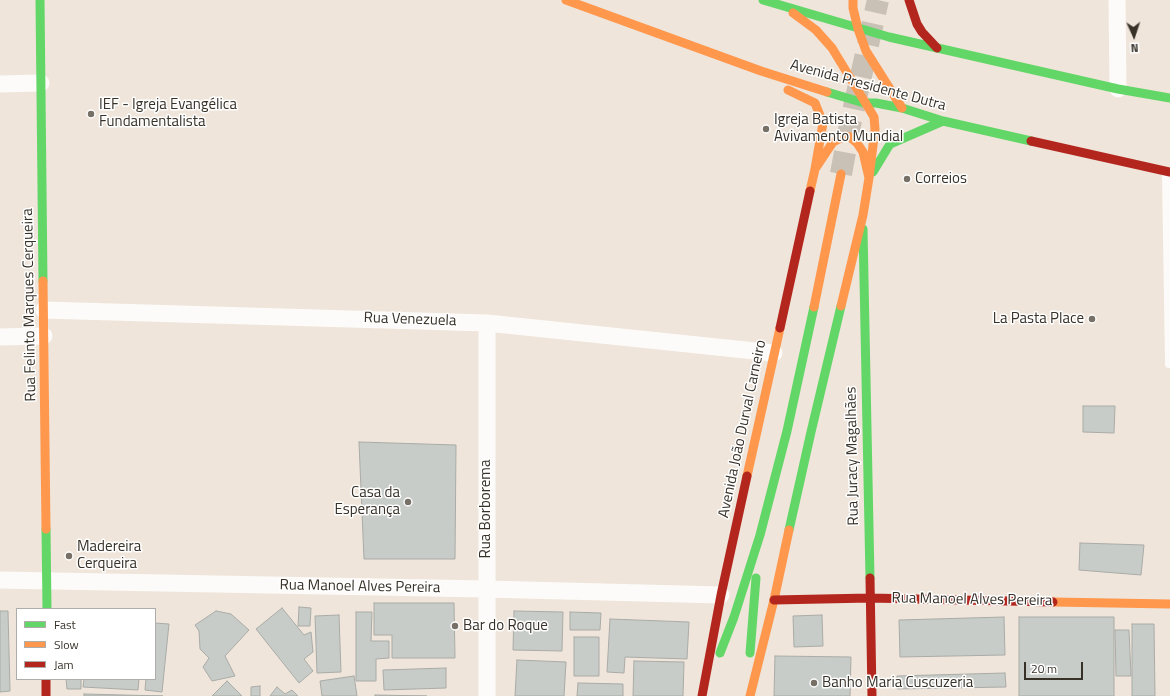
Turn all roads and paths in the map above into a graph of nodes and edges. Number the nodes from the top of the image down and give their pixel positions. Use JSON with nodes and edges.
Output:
{"nodes":[{"id":1,"x":40,"y":0,"type":"edge"},
{"id":2,"x":566,"y":0,"type":"edge"},
{"id":3,"x":763,"y":0,"type":"edge"},
{"id":4,"x":853,"y":0,"type":"edge"},
{"id":5,"x":910,"y":0,"type":"edge"},
{"id":6,"x":1118,"y":0,"type":"edge"},
{"id":7,"x":810,"y":4,"type":"dead end"},
{"id":8,"x":784,"y":6,"type":"junction"},
{"id":9,"x":798,"y":10,"type":"junction"},
{"id":10,"x":858,"y":29,"type":"junction"},
{"id":11,"x":937,"y":48,"type":"junction"},
{"id":12,"x":761,"y":71,"type":"junction"},
{"id":13,"x":41,"y":83,"type":"junction"},
{"id":14,"x":0,"y":84,"type":"edge"},
{"id":15,"x":1118,"y":89,"type":"junction"},
{"id":16,"x":1170,"y":98,"type":"edge"},
{"id":17,"x":864,"y":103,"type":"junction"},
{"id":18,"x":902,"y":108,"type":"junction"},
{"id":19,"x":943,"y":121,"type":"junction"},
{"id":20,"x":814,"y":169,"type":"junction"},
{"id":21,"x":1168,"y":172,"type":"edge"},
{"id":22,"x":841,"y":174,"type":"tunnel mouth"},
{"id":23,"x":870,"y":178,"type":"junction"},
{"id":24,"x":863,"y":215,"type":"junction"},
{"id":25,"x":44,"y":310,"type":"junction"},
{"id":26,"x":487,"y":323,"type":"junction"},
{"id":27,"x":0,"y":336,"type":"edge"},
{"id":28,"x":44,"y":336,"type":"junction"},
{"id":29,"x":774,"y":353,"type":"junction"},
{"id":30,"x":1169,"y":364,"type":"edge"},
{"id":31,"x":760,"y":535,"type":"junction"},
{"id":32,"x":0,"y":580,"type":"edge"},
{"id":33,"x":47,"y":581,"type":"junction"},
{"id":34,"x":486,"y":589,"type":"junction"},
{"id":35,"x":720,"y":596,"type":"junction"},
{"id":36,"x":870,"y":598,"type":"junction"},
{"id":37,"x":774,"y":600,"type":"junction"},
{"id":38,"x":1170,"y":604,"type":"edge"},
{"id":39,"x":47,"y":608,"type":"edge"},
{"id":40,"x":46,"y":680,"type":"edge"},
{"id":41,"x":703,"y":692,"type":"edge"},
{"id":42,"x":750,"y":695,"type":"edge"},
{"id":43,"x":46,"y":696,"type":"edge"},
{"id":44,"x":486,"y":696,"type":"edge"},
{"id":45,"x":872,"y":696,"type":"edge"}],
"edges":[{"from":1,"to":13,"type":"main road","name":"Rua Felinto Marques Cerqueira"},
{"from":2,"to":12,"type":"main road","name":"Avenida Presidente Dutra"},
{"from":3,"to":8,"type":"main road"},
{"from":4,"to":10,"type":"main road"},
{"from":5,"to":11,"type":"main road"},
{"from":6,"to":15,"type":"street"},
{"from":7,"to":9,"type":"main road"},
{"from":8,"to":9,"type":"main road"},
{"from":8,"to":17,"type":"main road"},
{"from":9,"to":10,"type":"main road"},
{"from":10,"to":11,"type":"main road"},
{"from":10,"to":18,"type":"main road"},
{"from":11,"to":15,"type":"main road"},
{"from":12,"to":17,"type":"main road","name":"Avenida Presidente Dutra"},
{"from":12,"to":20,"type":"main road","name":"Avenida João Durval Carneiro"},
{"from":13,"to":14,"type":"street"},
{"from":13,"to":25,"type":"main road","name":"Rua Felinto Marques Cerqueira"},
{"from":15,"to":16,"type":"main road"},
{"from":17,"to":18,"type":"main road","name":"Avenida Presidente Dutra"},
{"from":17,"to":23,"type":"main road"},
{"from":18,"to":19,"type":"main road","name":"Avenida Presidente Dutra"},
{"from":19,"to":21,"type":"main road","name":"Avenida Presidente Dutra"},
{"from":19,"to":23,"type":"main road"},
{"from":20,"to":23,"type":"main road"},
{"from":20,"to":29,"type":"main road","name":"Avenida João Durval Carneiro"},
{"from":21,"to":30,"type":"lane"},
{"from":22,"to":31,"type":"main road"},
{"from":23,"to":24,"type":"main road"},
{"from":24,"to":36,"type":"main road","name":"Rua Juracy Magalhães"},
{"from":24,"to":37,"type":"main road"},
{"from":25,"to":26,"type":"street","name":"Rua Venezuela"},
{"from":25,"to":28,"type":"main road","name":"Rua Felinto Marques Cerqueira"},
{"from":26,"to":29,"type":"street","name":"Rua Venezuela"},
{"from":26,"to":34,"type":"street","name":"Rua Borborema"},
{"from":27,"to":28,"type":"street"},
{"from":28,"to":33,"type":"main road","name":"Rua Felinto Marques Cerqueira"},
{"from":29,"to":35,"type":"main road","name":"Avenida João Durval Carneiro"},
{"from":31,"to":41,"type":"main road"},
{"from":31,"to":42,"type":"main road"},
{"from":32,"to":33,"type":"street","name":"Rua Manoel Alves Pereira"},
{"from":33,"to":34,"type":"street","name":"Rua Manoel Alves Pereira"},
{"from":33,"to":39,"type":"main road","name":"Rua Felinto Marques Cerqueira"},
{"from":34,"to":35,"type":"street","name":"Rua Manoel Alves Pereira"},
{"from":34,"to":44,"type":"street","name":"Rua Borborema"},
{"from":35,"to":41,"type":"main road","name":"Avenida João Durval Carneiro"},
{"from":36,"to":37,"type":"main road","name":"Rua Manoel Alves Pereira"},
{"from":36,"to":38,"type":"main road","name":"Rua Manoel Alves Pereira"},
{"from":36,"to":45,"type":"main road","name":"Rua Juracy Magalhães"},
{"from":37,"to":42,"type":"main road"},
{"from":40,"to":43,"type":"main road"}]}
